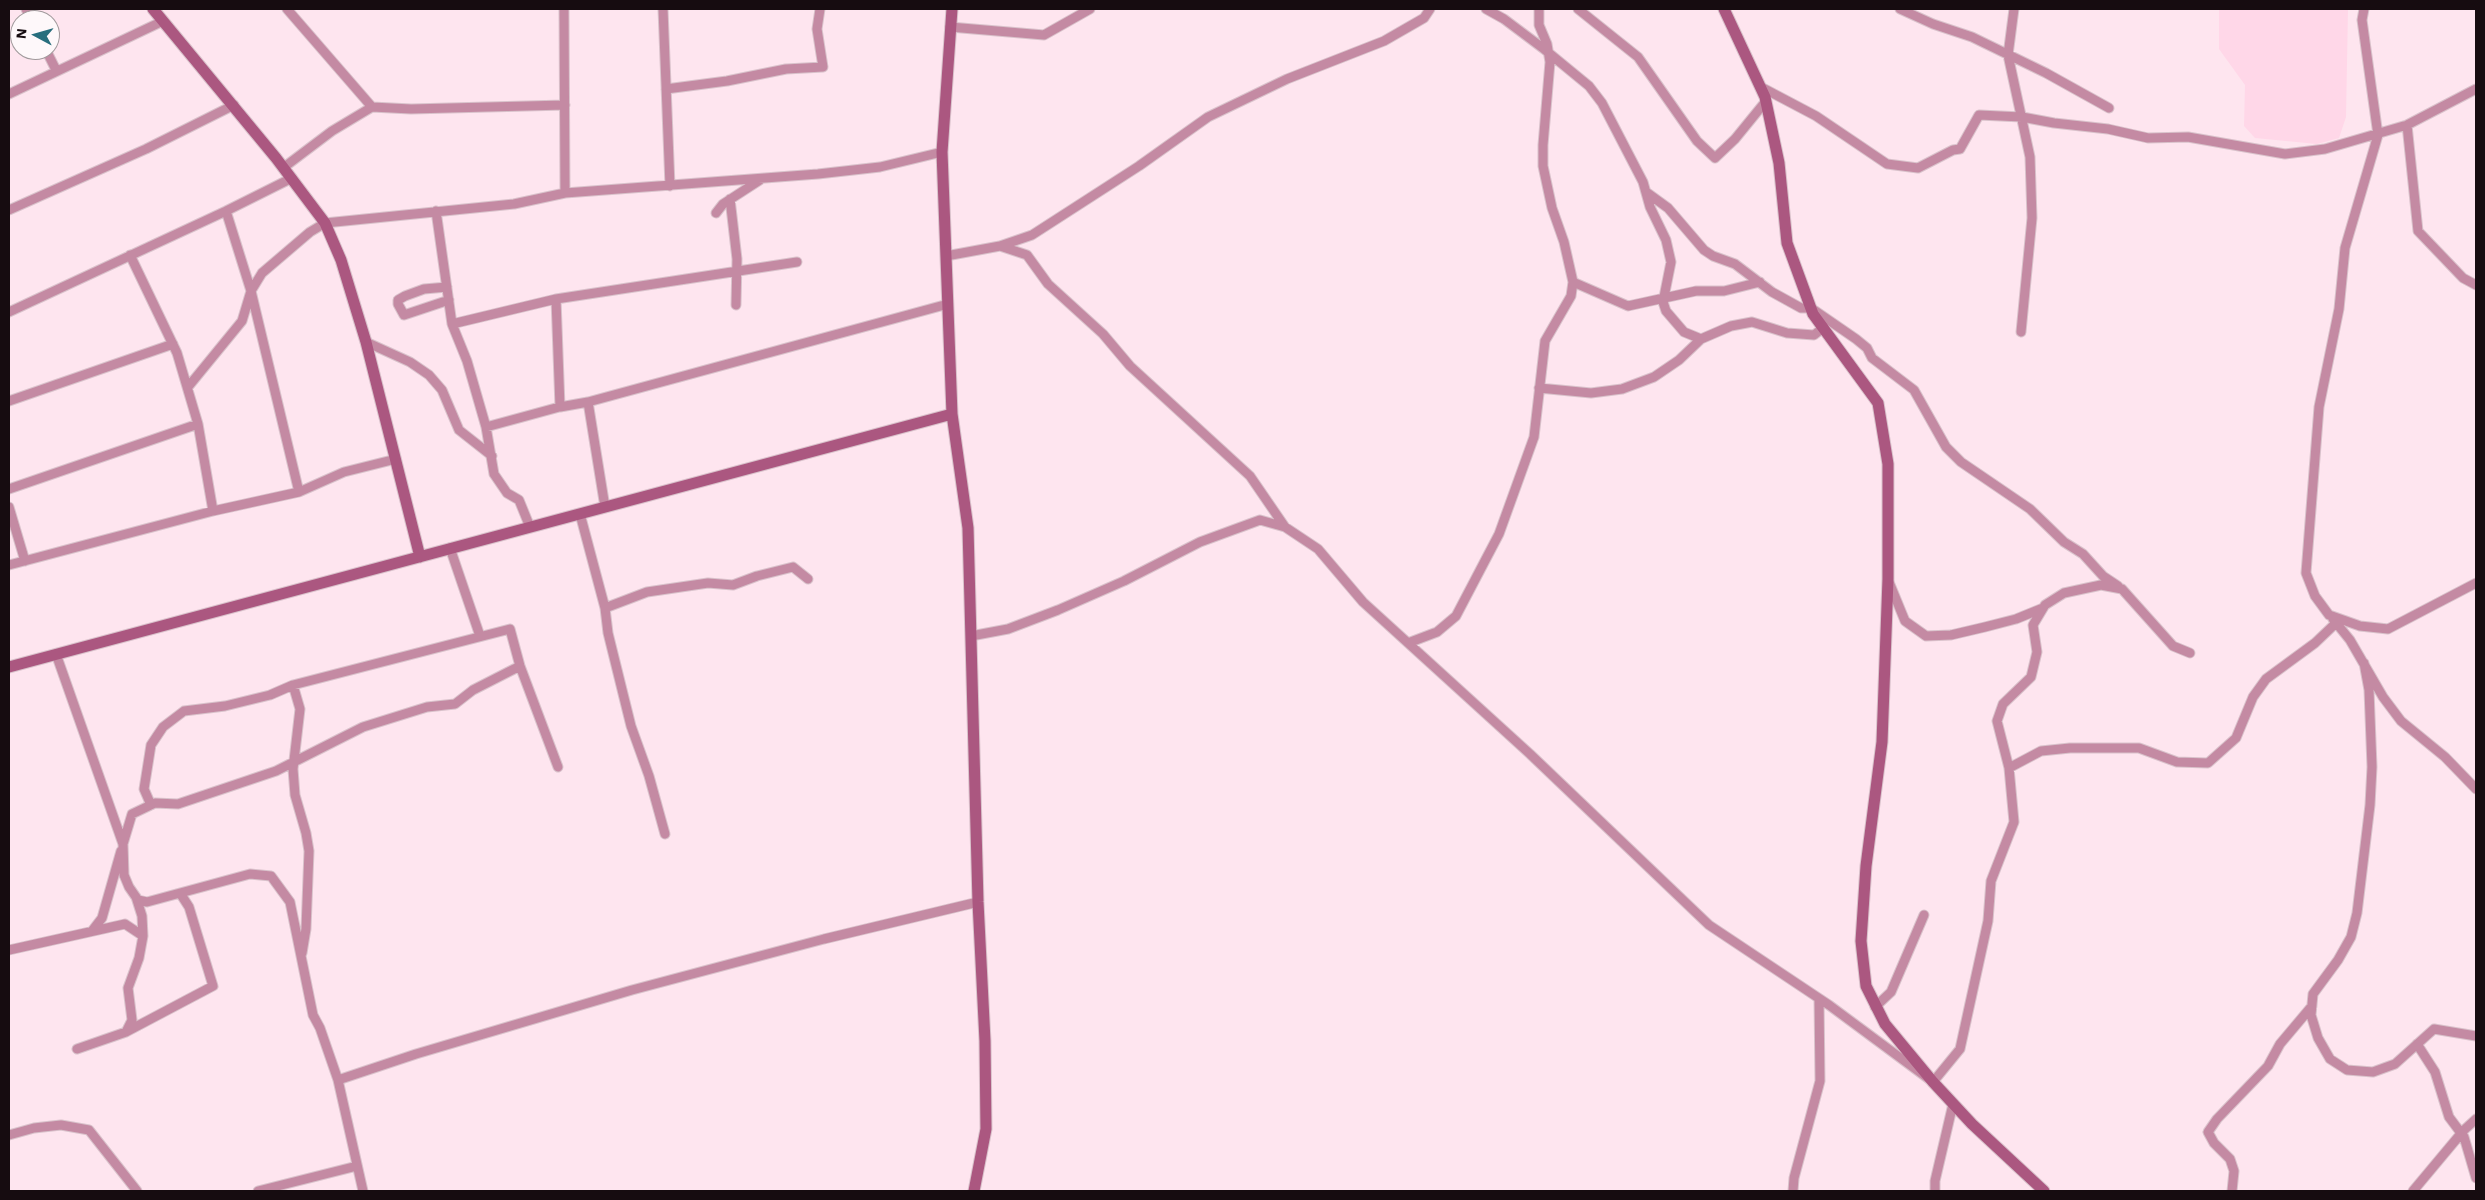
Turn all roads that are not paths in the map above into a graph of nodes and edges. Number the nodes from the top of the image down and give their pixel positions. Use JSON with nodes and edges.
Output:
{"nodes":[{"id":1,"x":153,"y":9,"type":"edge"},
{"id":2,"x":287,"y":9,"type":"edge"},
{"id":3,"x":564,"y":9,"type":"edge"},
{"id":4,"x":663,"y":9,"type":"edge"},
{"id":5,"x":820,"y":9,"type":"edge"},
{"id":6,"x":952,"y":9,"type":"edge"},
{"id":7,"x":1090,"y":9,"type":"edge"},
{"id":8,"x":1430,"y":9,"type":"edge"},
{"id":9,"x":1486,"y":9,"type":"edge"},
{"id":10,"x":1539,"y":9,"type":"edge"},
{"id":11,"x":1578,"y":9,"type":"edge"},
{"id":12,"x":1724,"y":9,"type":"edge"},
{"id":13,"x":1900,"y":9,"type":"edge"},
{"id":14,"x":2014,"y":9,"type":"edge"},
{"id":15,"x":2364,"y":9,"type":"edge"},
{"id":16,"x":163,"y":21,"type":"junction"},
{"id":17,"x":950,"y":27,"type":"junction"},
{"id":18,"x":1548,"y":53,"type":"junction"},
{"id":19,"x":2008,"y":55,"type":"junction"},
{"id":20,"x":51,"y":60,"type":"edge"},
{"id":21,"x":56,"y":70,"type":"junction"},
{"id":22,"x":1761,"y":87,"type":"junction"},
{"id":23,"x":666,"y":89,"type":"junction"},
{"id":24,"x":2476,"y":89,"type":"edge"},
{"id":25,"x":9,"y":94,"type":"edge"},
{"id":26,"x":1766,"y":101,"type":"junction"},
{"id":27,"x":234,"y":105,"type":"junction"},
{"id":28,"x":564,"y":105,"type":"junction"},
{"id":29,"x":372,"y":107,"type":"junction"},
{"id":30,"x":2109,"y":108,"type":"dead end"},
{"id":31,"x":2022,"y":117,"type":"junction"},
{"id":32,"x":2407,"y":126,"type":"junction"},
{"id":33,"x":2378,"y":135,"type":"junction"},
{"id":34,"x":942,"y":152,"type":"junction"},
{"id":35,"x":284,"y":168,"type":"junction"},
{"id":36,"x":292,"y":178,"type":"junction"},
{"id":37,"x":762,"y":178,"type":"junction"},
{"id":38,"x":670,"y":186,"type":"junction"},
{"id":39,"x":1646,"y":192,"type":"junction"},
{"id":40,"x":566,"y":193,"type":"junction"},
{"id":41,"x":730,"y":200,"type":"junction"},
{"id":42,"x":9,"y":210,"type":"edge"},
{"id":43,"x":226,"y":211,"type":"junction"},
{"id":44,"x":436,"y":211,"type":"junction"},
{"id":45,"x":716,"y":213,"type":"dead end"},
{"id":46,"x":325,"y":223,"type":"junction"},
{"id":47,"x":1000,"y":246,"type":"junction"},
{"id":48,"x":130,"y":255,"type":"junction"},
{"id":49,"x":946,"y":256,"type":"junction"},
{"id":50,"x":797,"y":262,"type":"dead end"},
{"id":51,"x":737,"y":270,"type":"junction"},
{"id":52,"x":1573,"y":282,"type":"junction"},
{"id":53,"x":1760,"y":282,"type":"junction"},
{"id":54,"x":2476,"y":284,"type":"edge"},
{"id":55,"x":447,"y":287,"type":"junction"},
{"id":56,"x":251,"y":291,"type":"junction"},
{"id":57,"x":1664,"y":298,"type":"junction"},
{"id":58,"x":556,"y":299,"type":"junction"},
{"id":59,"x":449,"y":300,"type":"junction"},
{"id":60,"x":948,"y":304,"type":"junction"},
{"id":61,"x":736,"y":305,"type":"dead end"},
{"id":62,"x":1811,"y":308,"type":"junction"},
{"id":63,"x":9,"y":312,"type":"edge"},
{"id":64,"x":452,"y":324,"type":"junction"},
{"id":65,"x":1823,"y":328,"type":"junction"},
{"id":66,"x":2021,"y":332,"type":"dead end"},
{"id":67,"x":1701,"y":339,"type":"junction"},
{"id":68,"x":366,"y":342,"type":"junction"},
{"id":69,"x":173,"y":344,"type":"junction"},
{"id":70,"x":188,"y":387,"type":"junction"},
{"id":71,"x":1539,"y":388,"type":"junction"},
{"id":72,"x":9,"y":400,"type":"edge"},
{"id":73,"x":588,"y":402,"type":"junction"},
{"id":74,"x":563,"y":406,"type":"junction"},
{"id":75,"x":952,"y":414,"type":"junction"},
{"id":76,"x":198,"y":424,"type":"junction"},
{"id":77,"x":486,"y":427,"type":"junction"},
{"id":78,"x":492,"y":456,"type":"junction"},
{"id":79,"x":396,"y":459,"type":"junction"},
{"id":80,"x":9,"y":489,"type":"edge"},
{"id":81,"x":299,"y":492,"type":"junction"},
{"id":82,"x":9,"y":507,"type":"edge"},
{"id":83,"x":604,"y":507,"type":"junction"},
{"id":84,"x":213,"y":511,"type":"junction"},
{"id":85,"x":580,"y":514,"type":"junction"},
{"id":86,"x":530,"y":527,"type":"junction"},
{"id":87,"x":1284,"y":527,"type":"junction"},
{"id":88,"x":450,"y":548,"type":"junction"},
{"id":89,"x":420,"y":556,"type":"junction"},
{"id":90,"x":24,"y":561,"type":"junction"},
{"id":91,"x":9,"y":565,"type":"edge"},
{"id":92,"x":808,"y":579,"type":"dead end"},
{"id":93,"x":1888,"y":579,"type":"junction"},
{"id":94,"x":2476,"y":581,"type":"edge"},
{"id":95,"x":2122,"y":589,"type":"junction"},
{"id":96,"x":605,"y":608,"type":"junction"},
{"id":97,"x":2044,"y":608,"type":"junction"},
{"id":98,"x":2329,"y":615,"type":"junction"},
{"id":99,"x":2336,"y":623,"type":"junction"},
{"id":100,"x":480,"y":636,"type":"junction"},
{"id":101,"x":971,"y":636,"type":"junction"},
{"id":102,"x":1408,"y":643,"type":"junction"},
{"id":103,"x":2190,"y":653,"type":"dead end"},
{"id":104,"x":56,"y":654,"type":"junction"},
{"id":105,"x":2364,"y":662,"type":"junction"},
{"id":106,"x":520,"y":666,"type":"junction"},
{"id":107,"x":9,"y":667,"type":"edge"},
{"id":108,"x":293,"y":685,"type":"junction"},
{"id":109,"x":294,"y":761,"type":"junction"},
{"id":110,"x":558,"y":767,"type":"dead end"},
{"id":111,"x":2009,"y":768,"type":"junction"},
{"id":112,"x":2476,"y":789,"type":"edge"},
{"id":113,"x":151,"y":805,"type":"junction"},
{"id":114,"x":665,"y":834,"type":"dead end"},
{"id":115,"x":123,"y":844,"type":"junction"},
{"id":116,"x":180,"y":893,"type":"junction"},
{"id":117,"x":136,"y":897,"type":"junction"},
{"id":118,"x":978,"y":902,"type":"junction"},
{"id":119,"x":1924,"y":915,"type":"dead end"},
{"id":120,"x":92,"y":931,"type":"junction"},
{"id":121,"x":143,"y":936,"type":"junction"},
{"id":122,"x":9,"y":950,"type":"edge"},
{"id":123,"x":301,"y":960,"type":"junction"},
{"id":124,"x":1819,"y":999,"type":"junction"},
{"id":125,"x":2312,"y":1006,"type":"junction"},
{"id":126,"x":1875,"y":1007,"type":"junction"},
{"id":127,"x":126,"y":1032,"type":"junction"},
{"id":128,"x":2476,"y":1036,"type":"edge"},
{"id":129,"x":2418,"y":1044,"type":"junction"},
{"id":130,"x":77,"y":1049,"type":"dead end"},
{"id":131,"x":338,"y":1080,"type":"junction"},
{"id":132,"x":1932,"y":1082,"type":"junction"},
{"id":133,"x":1953,"y":1104,"type":"junction"},
{"id":134,"x":2476,"y":1119,"type":"edge"},
{"id":135,"x":2462,"y":1133,"type":"junction"},
{"id":136,"x":9,"y":1135,"type":"edge"},
{"id":137,"x":358,"y":1166,"type":"junction"},
{"id":138,"x":2476,"y":1178,"type":"edge"},
{"id":139,"x":137,"y":1191,"type":"edge"},
{"id":140,"x":258,"y":1191,"type":"edge"},
{"id":141,"x":363,"y":1191,"type":"edge"},
{"id":142,"x":974,"y":1191,"type":"edge"},
{"id":143,"x":1793,"y":1191,"type":"edge"},
{"id":144,"x":1935,"y":1191,"type":"edge"},
{"id":145,"x":2044,"y":1191,"type":"edge"},
{"id":146,"x":2232,"y":1191,"type":"edge"},
{"id":147,"x":2413,"y":1191,"type":"edge"}],
"edges":[{"from":1,"to":16,"type":"street"},
{"from":2,"to":29,"type":"street"},
{"from":3,"to":28,"type":"street"},
{"from":4,"to":23,"type":"street"},
{"from":5,"to":23,"type":"street"},
{"from":6,"to":17,"type":"street"},
{"from":7,"to":17,"type":"street"},
{"from":8,"to":47,"type":"street"},
{"from":9,"to":18,"type":"street"},
{"from":10,"to":18,"type":"street"},
{"from":11,"to":26,"type":"street"},
{"from":12,"to":22,"type":"street"},
{"from":13,"to":19,"type":"street"},
{"from":14,"to":19,"type":"street"},
{"from":15,"to":33,"type":"street"},
{"from":16,"to":21,"type":"street"},
{"from":16,"to":27,"type":"street"},
{"from":17,"to":34,"type":"street"},
{"from":18,"to":39,"type":"street"},
{"from":18,"to":52,"type":"street"},
{"from":19,"to":30,"type":"street"},
{"from":19,"to":31,"type":"street"},
{"from":20,"to":21,"type":"street"},
{"from":21,"to":25,"type":"street"},
{"from":22,"to":26,"type":"street"},
{"from":22,"to":31,"type":"street"},
{"from":23,"to":38,"type":"street"},
{"from":24,"to":32,"type":"street"},
{"from":26,"to":62,"type":"street"},
{"from":27,"to":35,"type":"street"},
{"from":27,"to":42,"type":"street"},
{"from":28,"to":29,"type":"street"},
{"from":28,"to":40,"type":"street"},
{"from":29,"to":35,"type":"street"},
{"from":31,"to":33,"type":"street"},
{"from":31,"to":66,"type":"street"},
{"from":32,"to":33,"type":"street"},
{"from":32,"to":54,"type":"street"},
{"from":33,"to":98,"type":"street"},
{"from":34,"to":37,"type":"street"},
{"from":34,"to":49,"type":"street"},
{"from":35,"to":36,"type":"street"},
{"from":36,"to":43,"type":"street"},
{"from":36,"to":46,"type":"street"},
{"from":37,"to":38,"type":"street"},
{"from":37,"to":41,"type":"street"},
{"from":38,"to":40,"type":"street"},
{"from":39,"to":53,"type":"street"},
{"from":39,"to":57,"type":"street"},
{"from":40,"to":44,"type":"street"},
{"from":41,"to":45,"type":"street"},
{"from":41,"to":51,"type":"street"},
{"from":43,"to":48,"type":"street"},
{"from":43,"to":56,"type":"street"},
{"from":44,"to":46,"type":"street"},
{"from":44,"to":55,"type":"street"},
{"from":46,"to":56,"type":"street"},
{"from":46,"to":68,"type":"street"},
{"from":47,"to":49,"type":"street"},
{"from":47,"to":87,"type":"street"},
{"from":48,"to":63,"type":"street"},
{"from":48,"to":69,"type":"street"},
{"from":49,"to":60,"type":"street"},
{"from":50,"to":51,"type":"street"},
{"from":51,"to":58,"type":"street"},
{"from":51,"to":61,"type":"street"},
{"from":52,"to":57,"type":"street"},
{"from":52,"to":71,"type":"street"},
{"from":53,"to":57,"type":"street"},
{"from":53,"to":62,"type":"street"},
{"from":55,"to":59,"type":"street"},
{"from":55,"to":59,"type":"street"},
{"from":56,"to":70,"type":"street"},
{"from":56,"to":81,"type":"street"},
{"from":57,"to":67,"type":"street"},
{"from":58,"to":64,"type":"street"},
{"from":58,"to":74,"type":"street"},
{"from":59,"to":64,"type":"street"},
{"from":60,"to":73,"type":"street"},
{"from":60,"to":75,"type":"street"},
{"from":62,"to":65,"type":"street"},
{"from":62,"to":95,"type":"street"},
{"from":64,"to":77,"type":"street"},
{"from":65,"to":67,"type":"street"},
{"from":65,"to":93,"type":"street"},
{"from":67,"to":71,"type":"street"},
{"from":68,"to":78,"type":"street"},
{"from":68,"to":79,"type":"street"},
{"from":69,"to":70,"type":"street"},
{"from":69,"to":72,"type":"street"},
{"from":70,"to":76,"type":"street"},
{"from":71,"to":102,"type":"street"},
{"from":73,"to":74,"type":"street"},
{"from":73,"to":83,"type":"street"},
{"from":74,"to":77,"type":"street"},
{"from":75,"to":83,"type":"street"},
{"from":75,"to":101,"type":"street"},
{"from":76,"to":80,"type":"street"},
{"from":76,"to":84,"type":"street"},
{"from":77,"to":78,"type":"street"},
{"from":78,"to":86,"type":"street"},
{"from":79,"to":81,"type":"street"},
{"from":79,"to":89,"type":"street"},
{"from":81,"to":84,"type":"street"},
{"from":82,"to":90,"type":"street"},
{"from":83,"to":85,"type":"street"},
{"from":84,"to":90,"type":"street"},
{"from":85,"to":86,"type":"street"},
{"from":85,"to":96,"type":"street"},
{"from":86,"to":88,"type":"street"},
{"from":87,"to":101,"type":"street"},
{"from":87,"to":102,"type":"street"},
{"from":88,"to":89,"type":"street"},
{"from":88,"to":100,"type":"street"},
{"from":89,"to":104,"type":"street"},
{"from":90,"to":91,"type":"street"},
{"from":92,"to":96,"type":"street"},
{"from":93,"to":97,"type":"street"},
{"from":93,"to":126,"type":"street"},
{"from":94,"to":98,"type":"street"},
{"from":95,"to":97,"type":"street"},
{"from":95,"to":103,"type":"street"},
{"from":96,"to":114,"type":"street"},
{"from":97,"to":111,"type":"street"},
{"from":98,"to":99,"type":"street"},
{"from":99,"to":105,"type":"street"},
{"from":99,"to":111,"type":"street"},
{"from":100,"to":106,"type":"street"},
{"from":100,"to":108,"type":"street"},
{"from":101,"to":118,"type":"street"},
{"from":102,"to":124,"type":"street"},
{"from":104,"to":107,"type":"street"},
{"from":104,"to":115,"type":"street"},
{"from":105,"to":112,"type":"street"},
{"from":105,"to":125,"type":"street"},
{"from":106,"to":109,"type":"street"},
{"from":106,"to":110,"type":"street"},
{"from":108,"to":109,"type":"street"},
{"from":108,"to":113,"type":"street"},
{"from":109,"to":113,"type":"street"},
{"from":109,"to":123,"type":"street"},
{"from":111,"to":132,"type":"street"},
{"from":113,"to":115,"type":"street"},
{"from":115,"to":117,"type":"street"},
{"from":115,"to":120,"type":"street"},
{"from":116,"to":117,"type":"street"},
{"from":116,"to":123,"type":"street"},
{"from":116,"to":127,"type":"street"},
{"from":117,"to":121,"type":"street"},
{"from":118,"to":131,"type":"street"},
{"from":118,"to":142,"type":"street"},
{"from":119,"to":126,"type":"street"},
{"from":120,"to":121,"type":"street"},
{"from":120,"to":122,"type":"street"},
{"from":121,"to":127,"type":"street"},
{"from":123,"to":131,"type":"street"},
{"from":124,"to":132,"type":"street"},
{"from":124,"to":143,"type":"street"},
{"from":125,"to":129,"type":"street"},
{"from":125,"to":146,"type":"street"},
{"from":126,"to":132,"type":"street"},
{"from":127,"to":130,"type":"street"},
{"from":128,"to":129,"type":"street"},
{"from":129,"to":135,"type":"street"},
{"from":131,"to":137,"type":"street"},
{"from":132,"to":133,"type":"street"},
{"from":133,"to":144,"type":"street"},
{"from":133,"to":145,"type":"street"},
{"from":134,"to":135,"type":"street"},
{"from":135,"to":138,"type":"street"},
{"from":135,"to":147,"type":"street"},
{"from":136,"to":139,"type":"street"},
{"from":137,"to":140,"type":"street"},
{"from":137,"to":141,"type":"street"}]}
